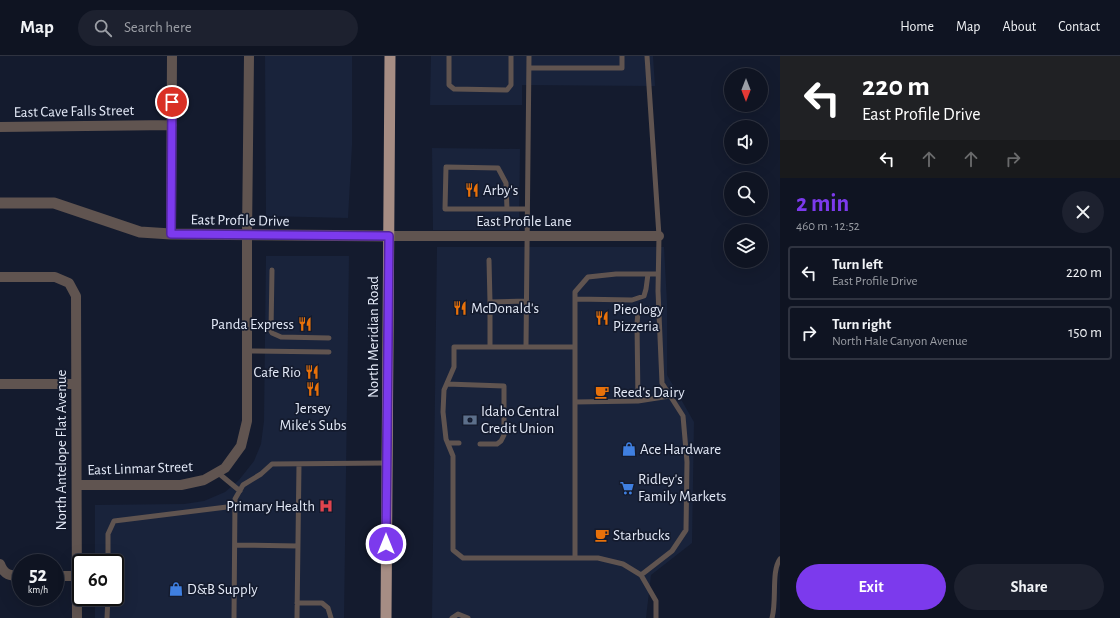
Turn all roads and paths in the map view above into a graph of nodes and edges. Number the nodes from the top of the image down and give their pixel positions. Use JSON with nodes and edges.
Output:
{"nodes":[{"id":1,"x":172,"y":56,"type":"edge"},
{"id":2,"x":249,"y":56,"type":"edge"},
{"id":3,"x":390,"y":56,"type":"edge"},
{"id":4,"x":449,"y":56,"type":"edge"},
{"id":5,"x":511,"y":56,"type":"edge"},
{"id":6,"x":529,"y":56,"type":"edge"},
{"id":7,"x":622,"y":56,"type":"edge"},
{"id":8,"x":647,"y":56,"type":"edge"},
{"id":9,"x":529,"y":68,"type":"junction"},
{"id":10,"x":172,"y":125,"type":"junction"},
{"id":11,"x":0,"y":127,"type":"edge"},
{"id":12,"x":0,"y":203,"type":"edge"},
{"id":13,"x":507,"y":209,"type":"junction"},
{"id":14,"x":528,"y":209,"type":"junction"},
{"id":15,"x":171,"y":234,"type":"junction"},
{"id":16,"x":247,"y":235,"type":"junction"},
{"id":17,"x":389,"y":236,"type":"junction"},
{"id":18,"x":527,"y":236,"type":"junction"},
{"id":19,"x":659,"y":236,"type":"junction"},
{"id":20,"x":489,"y":260,"type":"dead end"},
{"id":21,"x":272,"y":270,"type":"dead end"},
{"id":22,"x":648,"y":274,"type":"junction"},
{"id":23,"x":658,"y":274,"type":"junction"},
{"id":24,"x":0,"y":277,"type":"edge"},
{"id":25,"x":576,"y":300,"type":"junction"},
{"id":26,"x":527,"y":301,"type":"junction"},
{"id":27,"x":490,"y":302,"type":"junction"},
{"id":28,"x":659,"y":309,"type":"junction"},
{"id":29,"x":329,"y":338,"type":"dead end"},
{"id":30,"x":490,"y":347,"type":"junction"},
{"id":31,"x":526,"y":347,"type":"junction"},
{"id":32,"x":575,"y":347,"type":"junction"},
{"id":33,"x":247,"y":351,"type":"junction"},
{"id":34,"x":328,"y":352,"type":"dead end"},
{"id":35,"x":0,"y":384,"type":"edge"},
{"id":36,"x":76,"y":384,"type":"junction"},
{"id":37,"x":447,"y":384,"type":"junction"},
{"id":38,"x":670,"y":396,"type":"junction"},
{"id":39,"x":638,"y":401,"type":"junction"},
{"id":40,"x":575,"y":402,"type":"junction"},
{"id":41,"x":448,"y":443,"type":"junction"},
{"id":42,"x":459,"y":443,"type":"dead end"},
{"id":43,"x":480,"y":444,"type":"dead end"},
{"id":44,"x":387,"y":463,"type":"junction"},
{"id":45,"x":299,"y":464,"type":"junction"},
{"id":46,"x":221,"y":470,"type":"junction"},
{"id":47,"x":77,"y":485,"type":"junction"},
{"id":48,"x":240,"y":491,"type":"junction"},
{"id":49,"x":235,"y":506,"type":"junction"},
{"id":50,"x":235,"y":545,"type":"junction"},
{"id":51,"x":298,"y":546,"type":"junction"},
{"id":52,"x":77,"y":554,"type":"edge"},
{"id":53,"x":108,"y":554,"type":"edge"},
{"id":54,"x":575,"y":558,"type":"junction"},
{"id":55,"x":780,"y":559,"type":"edge"},
{"id":56,"x":2,"y":568,"type":"edge"},
{"id":57,"x":640,"y":575,"type":"junction"},
{"id":58,"x":12,"y":576,"type":"edge"},
{"id":59,"x":297,"y":603,"type":"junction"},
{"id":60,"x":77,"y":606,"type":"edge"},
{"id":61,"x":108,"y":606,"type":"edge"},
{"id":62,"x":77,"y":618,"type":"edge"},
{"id":63,"x":107,"y":618,"type":"edge"},
{"id":64,"x":234,"y":618,"type":"edge"},
{"id":65,"x":297,"y":618,"type":"edge"},
{"id":66,"x":331,"y":618,"type":"edge"},
{"id":67,"x":386,"y":618,"type":"edge"},
{"id":68,"x":452,"y":618,"type":"edge"},
{"id":69,"x":468,"y":618,"type":"edge"},
{"id":70,"x":656,"y":618,"type":"edge"},
{"id":71,"x":772,"y":618,"type":"edge"}],
"edges":[{"from":1,"to":10,"type":"street"},
{"from":2,"to":16,"type":"street"},
{"from":3,"to":17,"type":"main road","name":"North Meridian Road"},
{"from":4,"to":5,"type":"lane"},
{"from":6,"to":9,"type":"lane"},
{"from":7,"to":9,"type":"lane"},
{"from":8,"to":19,"type":"lane"},
{"from":9,"to":14,"type":"lane"},
{"from":10,"to":11,"type":"street","name":"East Cave Falls Street"},
{"from":10,"to":15,"type":"street"},
{"from":12,"to":15,"type":"street","name":"East Profile Drive"},
{"from":13,"to":13,"type":"lane"},
{"from":13,"to":14,"type":"lane"},
{"from":14,"to":18,"type":"lane"},
{"from":15,"to":16,"type":"street","name":"East Profile Drive"},
{"from":16,"to":17,"type":"street","name":"East Profile Drive"},
{"from":16,"to":33,"type":"street"},
{"from":17,"to":18,"type":"street","name":"East Profile Lane"},
{"from":17,"to":44,"type":"main road","name":"North Meridian Road"},
{"from":18,"to":19,"type":"street","name":"East Profile Lane"},
{"from":18,"to":26,"type":"lane"},
{"from":19,"to":23,"type":"lane"},
{"from":20,"to":27,"type":"lane"},
{"from":21,"to":29,"type":"lane"},
{"from":22,"to":23,"type":"lane"},
{"from":22,"to":25,"type":"lane"},
{"from":22,"to":25,"type":"lane"},
{"from":23,"to":28,"type":"lane"},
{"from":24,"to":36,"type":"street","name":"North Antelope Flat Avenue"},
{"from":25,"to":32,"type":"lane"},
{"from":26,"to":27,"type":"lane"},
{"from":26,"to":31,"type":"lane"},
{"from":27,"to":30,"type":"lane"},
{"from":28,"to":38,"type":"lane"},
{"from":28,"to":39,"type":"lane"},
{"from":30,"to":31,"type":"lane"},
{"from":30,"to":37,"type":"lane"},
{"from":31,"to":32,"type":"lane"},
{"from":32,"to":40,"type":"lane"},
{"from":33,"to":34,"type":"lane"},
{"from":33,"to":46,"type":"street"},
{"from":35,"to":36,"type":"street"},
{"from":36,"to":47,"type":"street","name":"North Antelope Flat Avenue"},
{"from":37,"to":41,"type":"lane"},
{"from":37,"to":43,"type":"lane"},
{"from":38,"to":39,"type":"lane"},
{"from":38,"to":57,"type":"lane"},
{"from":39,"to":40,"type":"lane"},
{"from":40,"to":54,"type":"lane"},
{"from":41,"to":42,"type":"lane"},
{"from":41,"to":54,"type":"lane"},
{"from":44,"to":45,"type":"lane"},
{"from":44,"to":67,"type":"main road","name":"North Meridian Road"},
{"from":45,"to":48,"type":"lane"},
{"from":45,"to":51,"type":"lane"},
{"from":46,"to":47,"type":"street","name":"East Linmar Street"},
{"from":46,"to":48,"type":"lane"},
{"from":47,"to":52,"type":"street","name":"North Antelope Flat Avenue"},
{"from":48,"to":49,"type":"lane"},
{"from":49,"to":50,"type":"lane"},
{"from":49,"to":53,"type":"lane"},
{"from":50,"to":51,"type":"lane"},
{"from":50,"to":64,"type":"lane"},
{"from":51,"to":59,"type":"lane"},
{"from":54,"to":57,"type":"lane"},
{"from":55,"to":71,"type":"lane"},
{"from":56,"to":58,"type":"street"},
{"from":57,"to":70,"type":"lane"},
{"from":59,"to":65,"type":"lane"},
{"from":59,"to":66,"type":"lane"},
{"from":60,"to":62,"type":"street","name":"North Antelope Flat Avenue"},
{"from":61,"to":63,"type":"lane"},
{"from":68,"to":69,"type":"lane"}]}
